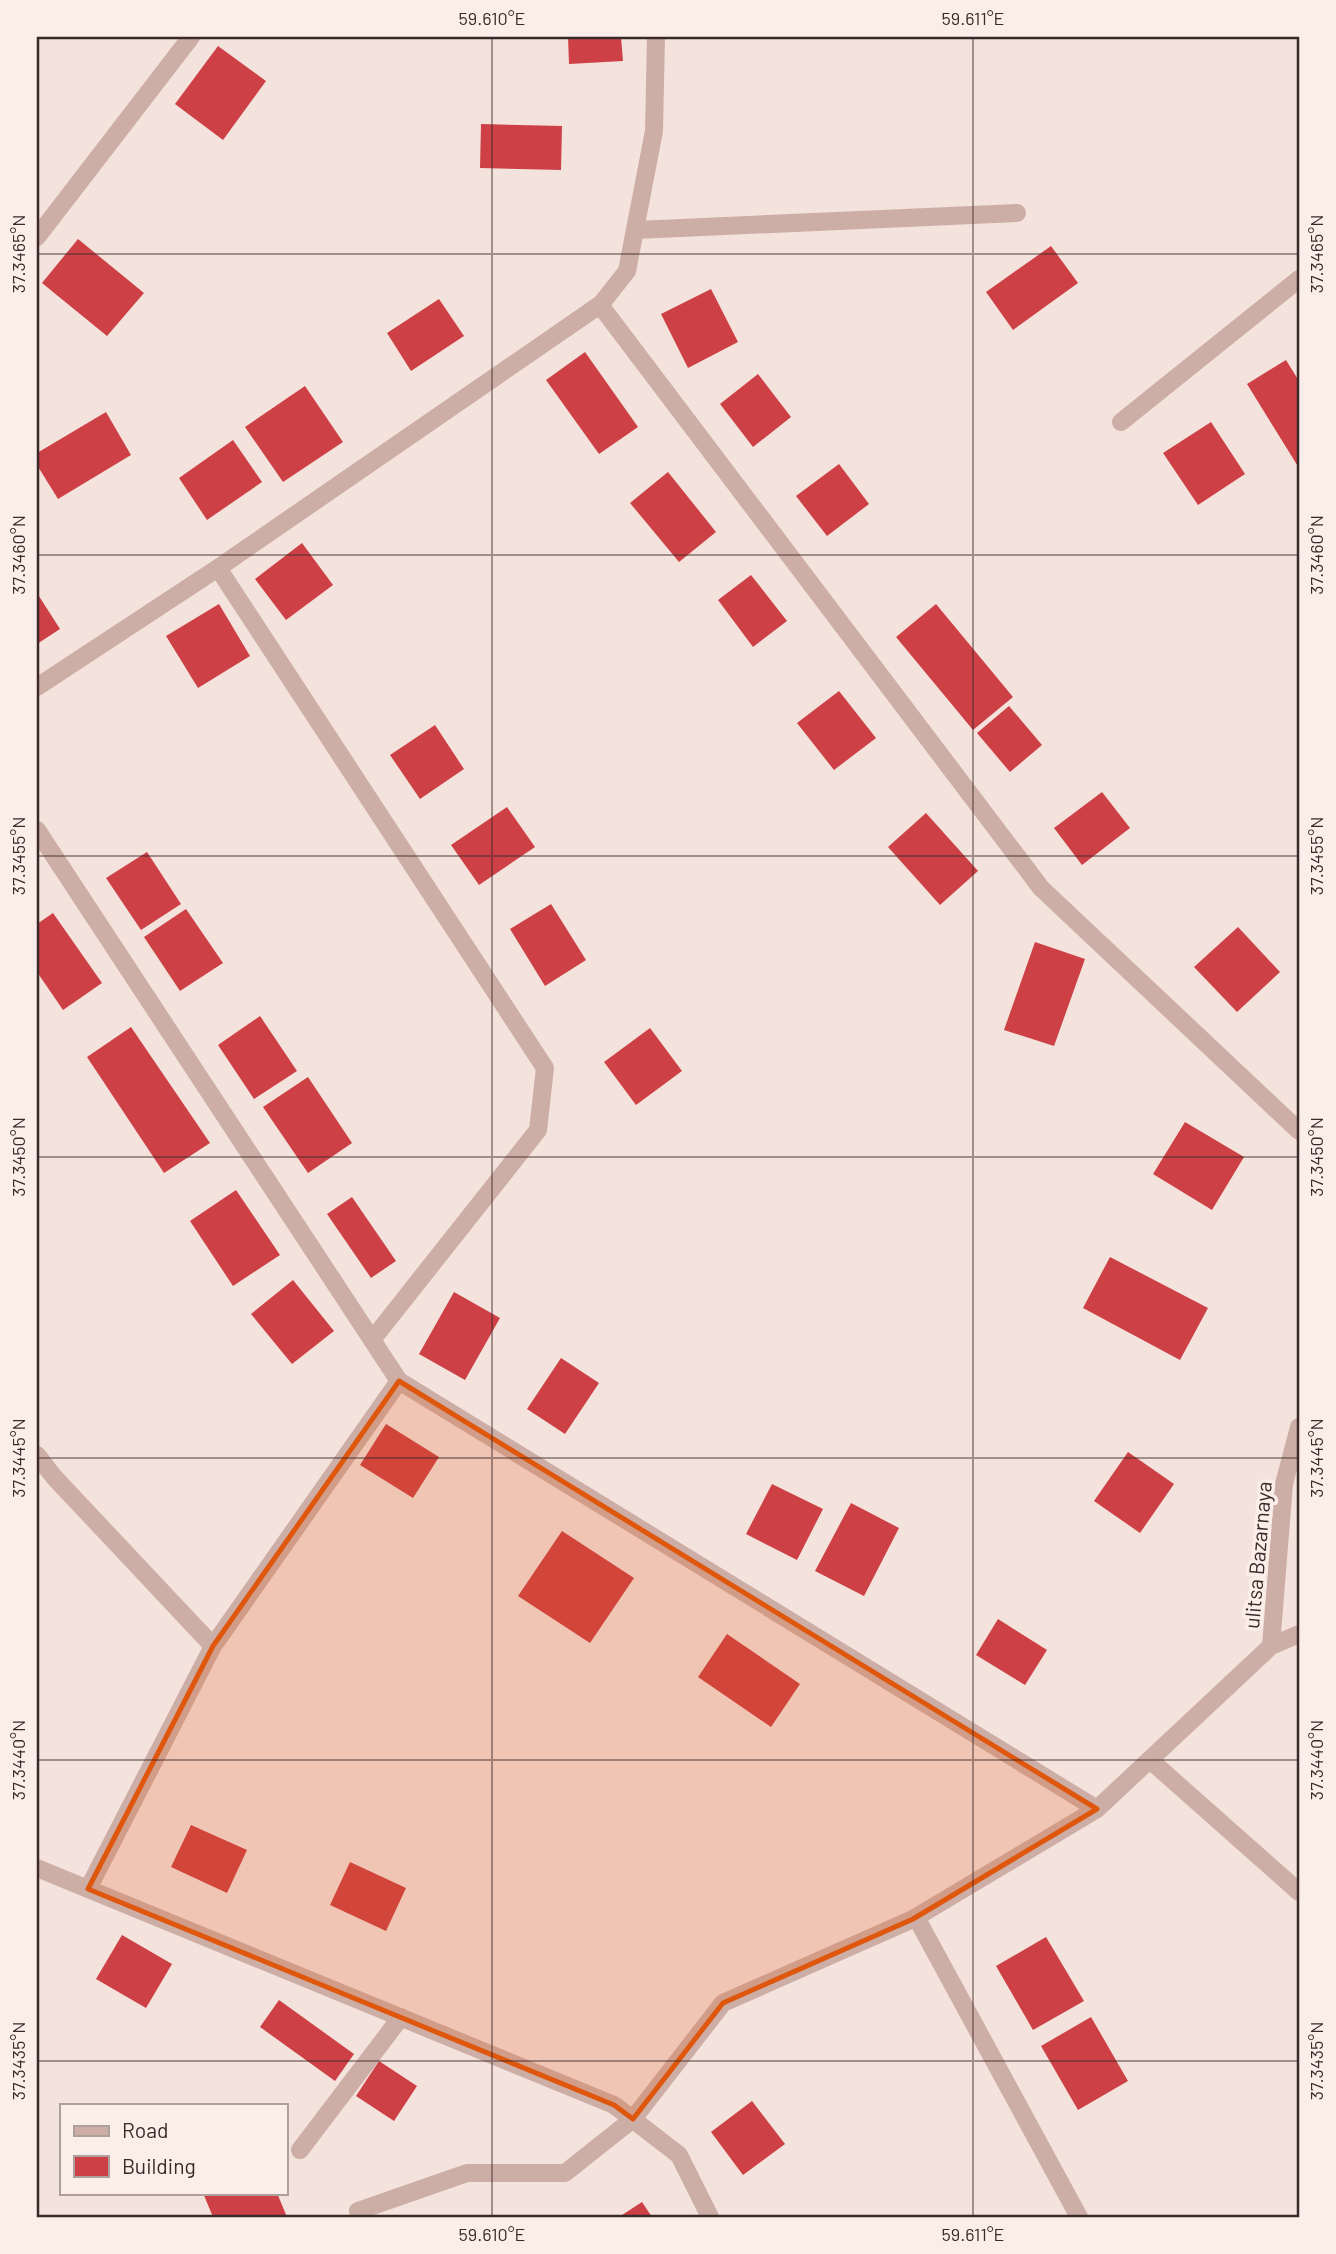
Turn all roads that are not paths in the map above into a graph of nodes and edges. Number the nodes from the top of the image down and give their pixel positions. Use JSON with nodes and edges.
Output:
{"nodes":[{"id":1,"x":191,"y":37,"type":"edge"},
{"id":2,"x":656,"y":37,"type":"edge"},
{"id":3,"x":1017,"y":213,"type":"dead end"},
{"id":4,"x":636,"y":230,"type":"junction"},
{"id":5,"x":37,"y":237,"type":"edge"},
{"id":6,"x":1299,"y":279,"type":"edge"},
{"id":7,"x":600,"y":305,"type":"junction"},
{"id":8,"x":1121,"y":422,"type":"dead end"},
{"id":9,"x":218,"y":568,"type":"junction"},
{"id":10,"x":37,"y":687,"type":"edge"},
{"id":11,"x":37,"y":830,"type":"edge"},
{"id":12,"x":1299,"y":1131,"type":"edge"},
{"id":13,"x":372,"y":1340,"type":"junction"},
{"id":14,"x":399,"y":1381,"type":"junction"},
{"id":15,"x":1299,"y":1427,"type":"edge"},
{"id":16,"x":37,"y":1455,"type":"edge"},
{"id":17,"x":1299,"y":1634,"type":"edge"},
{"id":18,"x":214,"y":1646,"type":"junction"},
{"id":19,"x":1271,"y":1646,"type":"junction"},
{"id":20,"x":1150,"y":1760,"type":"junction"},
{"id":21,"x":1097,"y":1809,"type":"junction"},
{"id":22,"x":37,"y":1868,"type":"edge"},
{"id":23,"x":88,"y":1889,"type":"junction"},
{"id":24,"x":1299,"y":1892,"type":"edge"},
{"id":25,"x":916,"y":1917,"type":"junction"},
{"id":26,"x":401,"y":2017,"type":"junction"},
{"id":27,"x":633,"y":2119,"type":"junction"},
{"id":28,"x":300,"y":2150,"type":"dead end"},
{"id":29,"x":358,"y":2211,"type":"dead end"},
{"id":30,"x":710,"y":2217,"type":"edge"},
{"id":31,"x":1079,"y":2217,"type":"edge"}],
"edges":[{"from":1,"to":5,"type":"street"},
{"from":2,"to":4,"type":"street"},
{"from":3,"to":4,"type":"street"},
{"from":4,"to":7,"type":"street"},
{"from":6,"to":8,"type":"street"},
{"from":7,"to":9,"type":"street"},
{"from":7,"to":12,"type":"street"},
{"from":9,"to":10,"type":"street"},
{"from":9,"to":13,"type":"street"},
{"from":11,"to":13,"type":"street"},
{"from":13,"to":14,"type":"street"},
{"from":14,"to":18,"type":"street"},
{"from":14,"to":21,"type":"street"},
{"from":15,"to":19,"type":"street","name":"ulitsa Bazarnaya"},
{"from":16,"to":18,"type":"street"},
{"from":17,"to":19,"type":"street"},
{"from":18,"to":23,"type":"street"},
{"from":19,"to":20,"type":"street"},
{"from":20,"to":21,"type":"street"},
{"from":20,"to":24,"type":"street"},
{"from":21,"to":25,"type":"street"},
{"from":22,"to":23,"type":"street"},
{"from":23,"to":26,"type":"street"},
{"from":25,"to":27,"type":"street"},
{"from":25,"to":31,"type":"street"},
{"from":26,"to":27,"type":"street"},
{"from":26,"to":28,"type":"street"},
{"from":27,"to":29,"type":"street"},
{"from":27,"to":30,"type":"street"}]}
